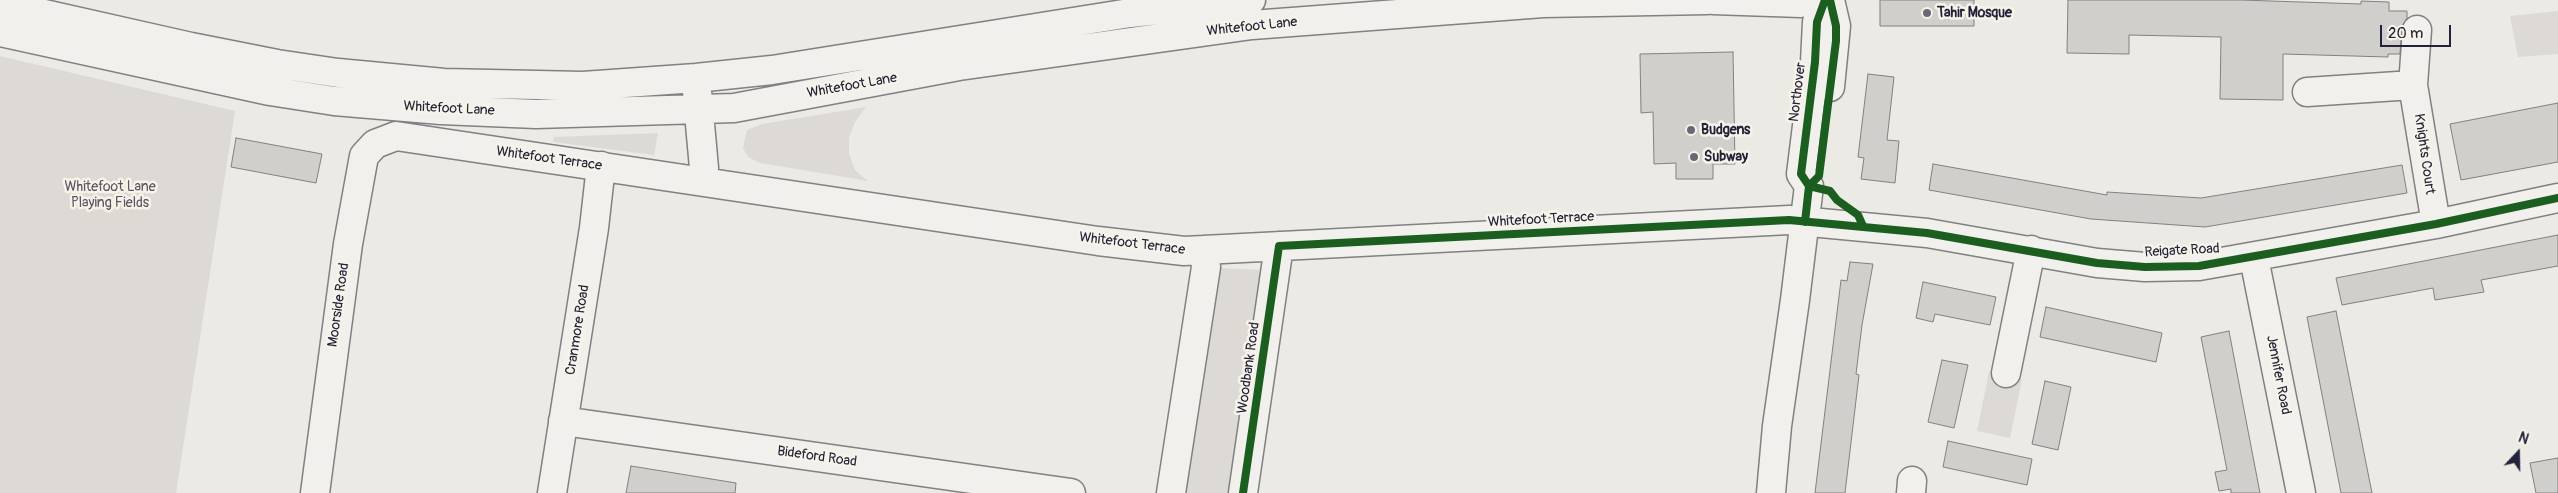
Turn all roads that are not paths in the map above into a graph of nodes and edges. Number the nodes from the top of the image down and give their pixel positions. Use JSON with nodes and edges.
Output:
{"nodes":[{"id":1,"x":1251,"y":0,"type":"edge"},
{"id":2,"x":1708,"y":0,"type":"edge"},
{"id":3,"x":1713,"y":0,"type":"edge"},
{"id":4,"x":1808,"y":0,"type":"edge"},
{"id":5,"x":1825,"y":0,"type":"edge"},
{"id":6,"x":1830,"y":0,"type":"edge"},
{"id":7,"x":0,"y":4,"type":"edge"},
{"id":8,"x":2417,"y":30,"type":"dead end"},
{"id":9,"x":0,"y":32,"type":"edge"},
{"id":10,"x":696,"y":78,"type":"junction"},
{"id":11,"x":2413,"y":85,"type":"junction"},
{"id":12,"x":2307,"y":92,"type":"dead end"},
{"id":13,"x":700,"y":109,"type":"junction"},
{"id":14,"x":396,"y":136,"type":"joint"},
{"id":15,"x":602,"y":166,"type":"junction"},
{"id":16,"x":701,"y":181,"type":"junction"},
{"id":17,"x":1809,"y":186,"type":"junction"},
{"id":18,"x":2558,"y":198,"type":"edge"},
{"id":19,"x":1805,"y":222,"type":"junction"},
{"id":20,"x":2436,"y":224,"type":"junction"},
{"id":21,"x":1279,"y":246,"type":"junction"},
{"id":22,"x":1204,"y":250,"type":"junction"},
{"id":23,"x":2031,"y":250,"type":"junction"},
{"id":24,"x":2254,"y":258,"type":"junction"},
{"id":25,"x":2006,"y":373,"type":"dead end"},
{"id":26,"x":563,"y":421,"type":"junction"},
{"id":27,"x":315,"y":493,"type":"edge"},
{"id":28,"x":552,"y":493,"type":"edge"},
{"id":29,"x":1071,"y":493,"type":"edge"},
{"id":30,"x":1171,"y":493,"type":"edge"},
{"id":31,"x":1243,"y":493,"type":"edge"},
{"id":32,"x":1771,"y":493,"type":"edge"},
{"id":33,"x":2301,"y":493,"type":"edge"}],
"edges":[{"from":1,"to":10,"type":"street","name":"Whitefoot Lane"},
{"from":2,"to":13,"type":"street","name":"Whitefoot Lane"},
{"from":3,"to":4,"type":"street"},
{"from":5,"to":17,"type":"street","name":"Northover"},
{"from":6,"to":17,"type":"street","name":"Northover"},
{"from":7,"to":10,"type":"street","name":"Whitefoot Lane"},
{"from":8,"to":11,"type":"street","name":"Knights Court"},
{"from":9,"to":13,"type":"street","name":"Whitefoot Lane"},
{"from":10,"to":13,"type":"street"},
{"from":11,"to":12,"type":"street"},
{"from":11,"to":20,"type":"street","name":"Knights Court"},
{"from":13,"to":16,"type":"street"},
{"from":14,"to":15,"type":"street","name":"Whitefoot Terrace"},
{"from":14,"to":27,"type":"street","name":"Moorside Road"},
{"from":15,"to":16,"type":"street","name":"Whitefoot Terrace"},
{"from":15,"to":26,"type":"street","name":"Cranmore Road"},
{"from":16,"to":22,"type":"street","name":"Whitefoot Terrace"},
{"from":17,"to":19,"type":"street","name":"Northover"},
{"from":18,"to":20,"type":"street","name":"Reigate Road"},
{"from":19,"to":21,"type":"street","name":"Whitefoot Terrace"},
{"from":19,"to":23,"type":"street","name":"Reigate Road"},
{"from":19,"to":32,"type":"street","name":"Northover"},
{"from":20,"to":24,"type":"street","name":"Reigate Road"},
{"from":21,"to":22,"type":"street","name":"Whitefoot Terrace"},
{"from":21,"to":31,"type":"street","name":"Woodbank Road"},
{"from":22,"to":30,"type":"street"},
{"from":23,"to":24,"type":"street","name":"Reigate Road"},
{"from":23,"to":25,"type":"street"},
{"from":24,"to":33,"type":"street","name":"Jennifer Road"},
{"from":26,"to":28,"type":"street","name":"Cranmore Road"},
{"from":26,"to":29,"type":"street","name":"Bideford Road"}]}
